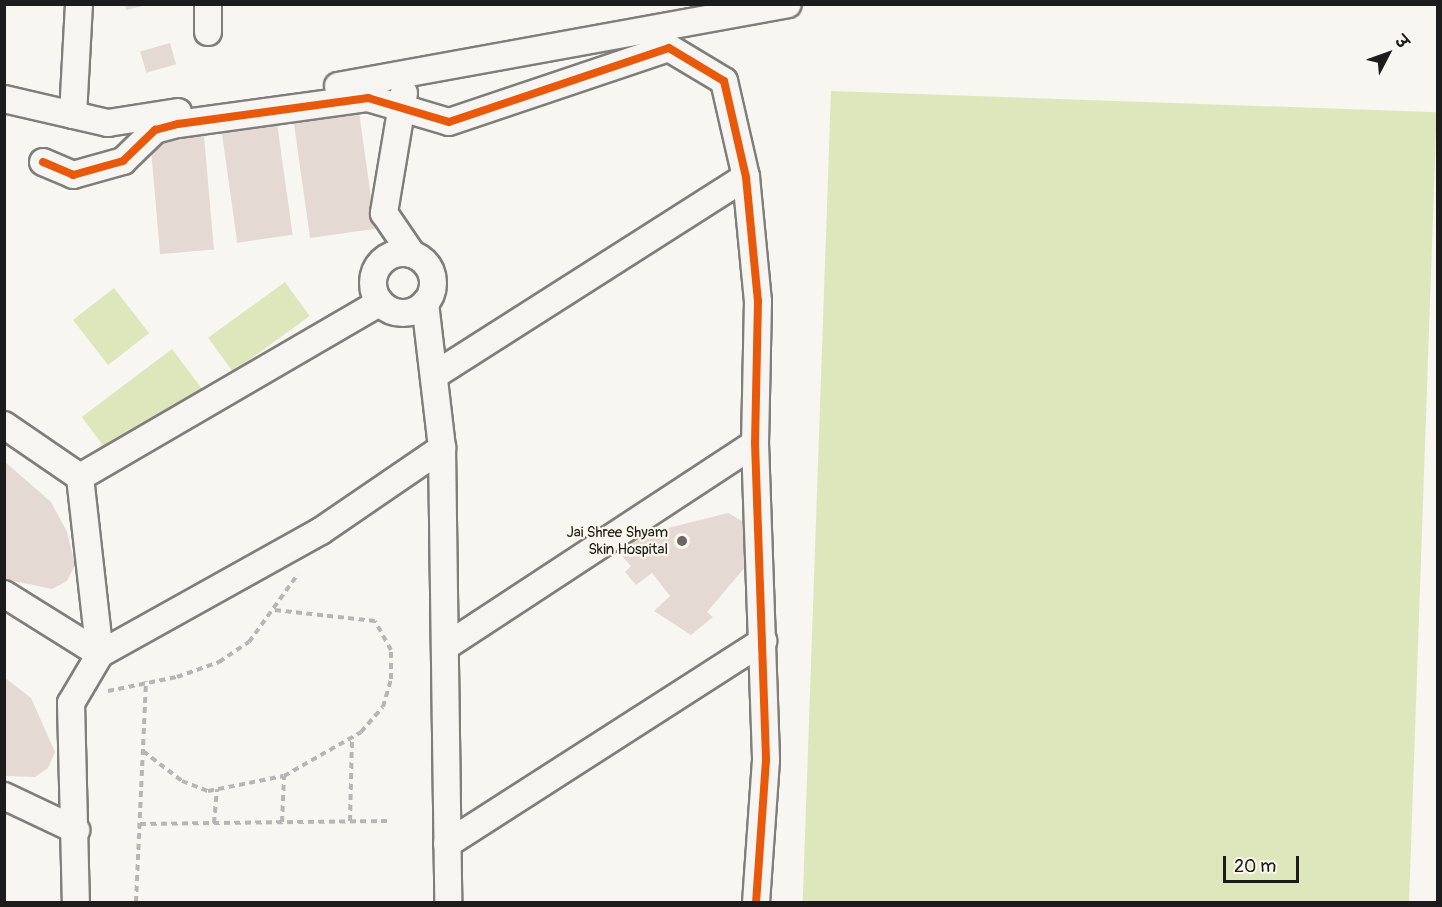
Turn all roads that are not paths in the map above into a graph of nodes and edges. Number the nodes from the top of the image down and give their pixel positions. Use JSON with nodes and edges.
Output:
{"nodes":[{"id":1,"x":79,"y":4,"type":"edge"},
{"id":2,"x":208,"y":4,"type":"edge"},
{"id":3,"x":788,"y":4,"type":"edge"},
{"id":4,"x":208,"y":32,"type":"dead end"},
{"id":5,"x":405,"y":75,"type":"junction"},
{"id":6,"x":4,"y":99,"type":"edge"},
{"id":7,"x":403,"y":110,"type":"junction"},
{"id":8,"x":73,"y":115,"type":"junction"},
{"id":9,"x":43,"y":162,"type":"dead end"},
{"id":10,"x":746,"y":177,"type":"junction"},
{"id":11,"x":411,"y":254,"type":"junction"},
{"id":12,"x":379,"y":303,"type":"junction"},
{"id":13,"x":426,"y":303,"type":"junction"},
{"id":14,"x":438,"y":373,"type":"junction"},
{"id":15,"x":4,"y":425,"type":"edge"},
{"id":16,"x":755,"y":443,"type":"junction"},
{"id":17,"x":442,"y":448,"type":"junction"},
{"id":18,"x":80,"y":477,"type":"junction"},
{"id":19,"x":4,"y":594,"type":"edge"},
{"id":20,"x":764,"y":640,"type":"junction"},
{"id":21,"x":445,"y":647,"type":"junction"},
{"id":22,"x":100,"y":654,"type":"junction"},
{"id":23,"x":4,"y":796,"type":"edge"},
{"id":24,"x":76,"y":830,"type":"junction"},
{"id":25,"x":447,"y":844,"type":"junction"},
{"id":26,"x":750,"y":899,"type":"edge"},
{"id":27,"x":76,"y":903,"type":"edge"},
{"id":28,"x":448,"y":903,"type":"edge"}],
"edges":[{"from":1,"to":8,"type":"street"},
{"from":2,"to":4,"type":"street"},
{"from":3,"to":5,"type":"street"},
{"from":5,"to":7,"type":"street"},
{"from":5,"to":8,"type":"street"},
{"from":6,"to":8,"type":"street"},
{"from":7,"to":9,"type":"street"},
{"from":7,"to":10,"type":"street"},
{"from":7,"to":11,"type":"street"},
{"from":10,"to":14,"type":"street"},
{"from":10,"to":16,"type":"street"},
{"from":11,"to":12,"type":"street"},
{"from":11,"to":13,"type":"street"},
{"from":12,"to":13,"type":"street"},
{"from":12,"to":18,"type":"street"},
{"from":13,"to":14,"type":"street"},
{"from":14,"to":17,"type":"street"},
{"from":15,"to":18,"type":"street"},
{"from":16,"to":20,"type":"street"},
{"from":16,"to":21,"type":"street"},
{"from":17,"to":21,"type":"street"},
{"from":17,"to":22,"type":"street"},
{"from":18,"to":22,"type":"street"},
{"from":19,"to":22,"type":"street"},
{"from":20,"to":25,"type":"street"},
{"from":20,"to":26,"type":"street"},
{"from":21,"to":25,"type":"street"},
{"from":22,"to":24,"type":"street"},
{"from":23,"to":24,"type":"street"},
{"from":24,"to":27,"type":"street"},
{"from":25,"to":28,"type":"street"}]}
